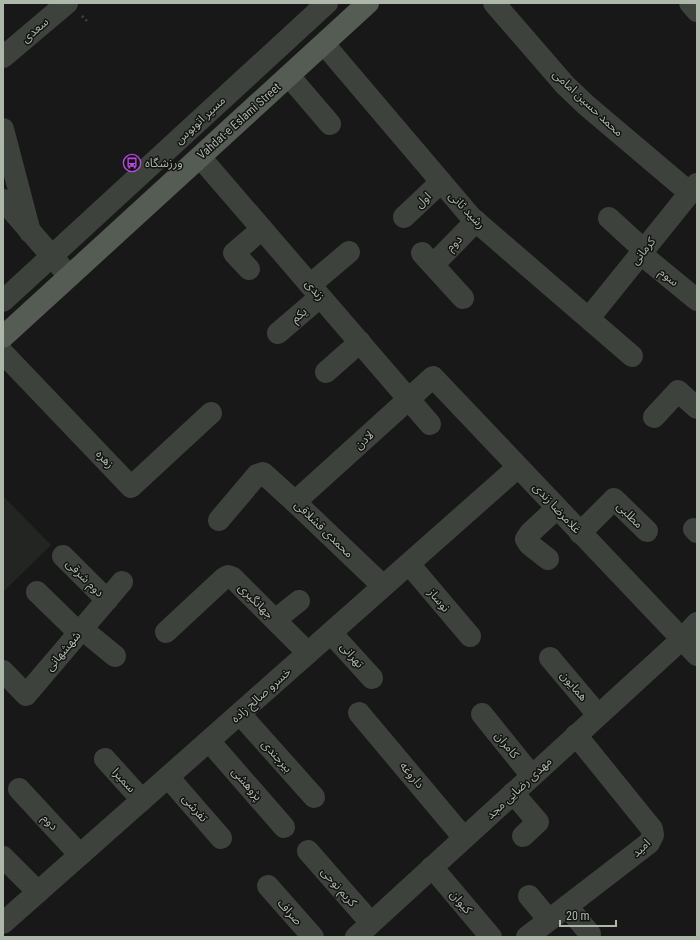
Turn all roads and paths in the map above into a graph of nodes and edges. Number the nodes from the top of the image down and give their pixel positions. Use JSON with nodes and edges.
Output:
{"nodes":[{"id":1,"x":67,"y":3,"type":"edge"},
{"id":2,"x":327,"y":3,"type":"edge"},
{"id":3,"x":494,"y":3,"type":"edge"},
{"id":4,"x":690,"y":3,"type":"edge"},
{"id":5,"x":357,"y":7,"type":"edge"},
{"id":6,"x":697,"y":11,"type":"edge"},
{"id":7,"x":324,"y":44,"type":"junction"},
{"id":8,"x":3,"y":57,"type":"edge"},
{"id":9,"x":289,"y":76,"type":"junction"},
{"id":10,"x":330,"y":124,"type":"dead end"},
{"id":11,"x":3,"y":129,"type":"edge"},
{"id":12,"x":200,"y":156,"type":"junction"},
{"id":13,"x":442,"y":182,"type":"junction"},
{"id":14,"x":693,"y":189,"type":"edge"},
{"id":15,"x":3,"y":200,"type":"edge"},
{"id":16,"x":404,"y":217,"type":"dead end"},
{"id":17,"x":609,"y":218,"type":"dead end"},
{"id":18,"x":476,"y":222,"type":"junction"},
{"id":19,"x":262,"y":229,"type":"junction"},
{"id":20,"x":30,"y":232,"type":"junction"},
{"id":21,"x":349,"y":252,"type":"dead end"},
{"id":22,"x":643,"y":252,"type":"junction"},
{"id":23,"x":52,"y":256,"type":"junction"},
{"id":24,"x":250,"y":269,"type":"dead end"},
{"id":25,"x":70,"y":276,"type":"junction"},
{"id":26,"x":315,"y":291,"type":"junction"},
{"id":27,"x":463,"y":298,"type":"dead end"},
{"id":28,"x":697,"y":300,"type":"edge"},
{"id":29,"x":3,"y":301,"type":"edge"},
{"id":30,"x":589,"y":318,"type":"junction"},
{"id":31,"x":278,"y":333,"type":"dead end"},
{"id":32,"x":3,"y":337,"type":"edge"},
{"id":33,"x":360,"y":342,"type":"junction"},
{"id":34,"x":3,"y":354,"type":"edge"},
{"id":35,"x":632,"y":356,"type":"dead end"},
{"id":36,"x":326,"y":372,"type":"dead end"},
{"id":37,"x":433,"y":377,"type":"joint"},
{"id":38,"x":409,"y":399,"type":"junction"},
{"id":39,"x":697,"y":408,"type":"edge"},
{"id":40,"x":211,"y":413,"type":"dead end"},
{"id":41,"x":654,"y":417,"type":"dead end"},
{"id":42,"x":430,"y":424,"type":"dead end"},
{"id":43,"x":518,"y":467,"type":"junction"},
{"id":44,"x":295,"y":502,"type":"junction"},
{"id":45,"x":557,"y":508,"type":"junction"},
{"id":46,"x":219,"y":520,"type":"dead end"},
{"id":47,"x":647,"y":531,"type":"dead end"},
{"id":48,"x":580,"y":533,"type":"junction"},
{"id":49,"x":62,"y":556,"type":"dead end"},
{"id":50,"x":548,"y":559,"type":"dead end"},
{"id":51,"x":409,"y":564,"type":"junction"},
{"id":52,"x":122,"y":582,"type":"dead end"},
{"id":53,"x":383,"y":586,"type":"junction"},
{"id":54,"x":37,"y":592,"type":"dead end"},
{"id":55,"x":107,"y":600,"type":"junction"},
{"id":56,"x":299,"y":601,"type":"dead end"},
{"id":57,"x":275,"y":620,"type":"junction"},
{"id":58,"x":697,"y":623,"type":"edge"},
{"id":59,"x":80,"y":631,"type":"junction"},
{"id":60,"x":166,"y":632,"type":"dead end"},
{"id":61,"x":331,"y":632,"type":"junction"},
{"id":62,"x":470,"y":636,"type":"dead end"},
{"id":63,"x":682,"y":639,"type":"junction"},
{"id":64,"x":308,"y":653,"type":"junction"},
{"id":65,"x":697,"y":655,"type":"edge"},
{"id":66,"x":115,"y":656,"type":"dead end"},
{"id":67,"x":550,"y":658,"type":"dead end"},
{"id":68,"x":3,"y":671,"type":"edge"},
{"id":69,"x":372,"y":678,"type":"dead end"},
{"id":70,"x":359,"y":713,"type":"dead end"},
{"id":71,"x":240,"y":714,"type":"junction"},
{"id":72,"x":482,"y":714,"type":"dead end"},
{"id":73,"x":598,"y":715,"type":"junction"},
{"id":74,"x":576,"y":735,"type":"junction"},
{"id":75,"x":209,"y":741,"type":"junction"},
{"id":76,"x":105,"y":759,"type":"dead end"},
{"id":77,"x":532,"y":776,"type":"junction"},
{"id":78,"x":168,"y":777,"type":"junction"},
{"id":79,"x":20,"y":789,"type":"dead end"},
{"id":80,"x":513,"y":793,"type":"junction"},
{"id":81,"x":314,"y":797,"type":"dead end"},
{"id":82,"x":142,"y":800,"type":"junction"},
{"id":83,"x":284,"y":827,"type":"dead end"},
{"id":84,"x":523,"y":836,"type":"dead end"},
{"id":85,"x":221,"y":838,"type":"dead end"},
{"id":86,"x":464,"y":838,"type":"junction"},
{"id":87,"x":308,"y":851,"type":"dead end"},
{"id":88,"x":80,"y":855,"type":"junction"},
{"id":89,"x":3,"y":857,"type":"edge"},
{"id":90,"x":432,"y":868,"type":"junction"},
{"id":91,"x":268,"y":886,"type":"dead end"},
{"id":92,"x":38,"y":892,"type":"junction"},
{"id":93,"x":529,"y":896,"type":"dead end"},
{"id":94,"x":567,"y":906,"type":"junction"},
{"id":95,"x":549,"y":920,"type":"junction"},
{"id":96,"x":3,"y":924,"type":"edge"},
{"id":97,"x":363,"y":930,"type":"edge"},
{"id":98,"x":590,"y":934,"type":"dead end"},
{"id":99,"x":313,"y":937,"type":"edge"},
{"id":100,"x":491,"y":937,"type":"edge"},
{"id":101,"x":527,"y":937,"type":"edge"}],
"edges":[{"from":1,"to":8,"type":"street","name":"سعدی"},
{"from":2,"to":23,"type":"street","name":"مسیر اتوبوس"},
{"from":3,"to":14,"type":"street","name":"محمد حسین امامی"},
{"from":4,"to":6,"type":"street"},
{"from":5,"to":7,"type":"main road","name":"Vahdat-e Eslami Street"},
{"from":7,"to":9,"type":"main road","name":"Vahdat-e Eslami Street"},
{"from":7,"to":13,"type":"street","name":"رشید ثانی"},
{"from":9,"to":10,"type":"street"},
{"from":9,"to":12,"type":"main road","name":"Vahdat-e Eslami Street"},
{"from":11,"to":20,"type":"street"},
{"from":12,"to":19,"type":"street","name":"زندی"},
{"from":12,"to":25,"type":"main road","name":"Vahdat-e Eslami Street"},
{"from":13,"to":16,"type":"street","name":"اول"},
{"from":13,"to":18,"type":"street","name":"رشید ثانی"},
{"from":14,"to":22,"type":"street","name":"کرمانی"},
{"from":15,"to":20,"type":"street"},
{"from":17,"to":22,"type":"street","name":"سوم"},
{"from":18,"to":27,"type":"street","name":"دوم"},
{"from":18,"to":30,"type":"street","name":"رشید ثانی"},
{"from":19,"to":24,"type":"street"},
{"from":19,"to":26,"type":"street","name":"زندی"},
{"from":20,"to":23,"type":"street"},
{"from":21,"to":26,"type":"street","name":"یکم"},
{"from":22,"to":28,"type":"street","name":"سوم"},
{"from":22,"to":30,"type":"street","name":"کرمانی"},
{"from":23,"to":25,"type":"street"},
{"from":23,"to":29,"type":"street","name":"مسیر اتوبوس"},
{"from":25,"to":32,"type":"main road","name":"Vahdat-e Eslami Street"},
{"from":26,"to":31,"type":"street","name":"یکم"},
{"from":26,"to":33,"type":"street","name":"زندی"},
{"from":30,"to":35,"type":"street","name":"رشید ثانی"},
{"from":33,"to":36,"type":"street"},
{"from":33,"to":38,"type":"street","name":"زندی"},
{"from":34,"to":40,"type":"street","name":"زهره"},
{"from":37,"to":38,"type":"street","name":"لادن"},
{"from":37,"to":43,"type":"street","name":"غلامرضا زندی"},
{"from":38,"to":42,"type":"street","name":"زندی"},
{"from":38,"to":44,"type":"street","name":"لادن"},
{"from":39,"to":41,"type":"street"},
{"from":43,"to":45,"type":"street","name":"غلامرضا زندی"},
{"from":43,"to":51,"type":"street","name":"خسرو صالح زاده"},
{"from":44,"to":46,"type":"street","name":"محمدی قشلاقی"},
{"from":44,"to":53,"type":"street","name":"محمدی قشلاقی"},
{"from":45,"to":48,"type":"street","name":"غلامرضا زندی"},
{"from":45,"to":50,"type":"street"},
{"from":47,"to":48,"type":"street","name":"مطلبی"},
{"from":48,"to":63,"type":"street","name":"غلامرضا زندی"},
{"from":49,"to":55,"type":"street","name":"دوم شرقی"},
{"from":51,"to":53,"type":"street","name":"خسرو صالح زاده"},
{"from":51,"to":62,"type":"street","name":"نوساز"},
{"from":52,"to":55,"type":"street","name":"شهشهانی"},
{"from":53,"to":61,"type":"street","name":"خسرو صالح زاده"},
{"from":54,"to":59,"type":"street"},
{"from":55,"to":59,"type":"street","name":"شهشهانی"},
{"from":56,"to":57,"type":"street"},
{"from":57,"to":60,"type":"street","name":"جهانگیری"},
{"from":57,"to":64,"type":"street","name":"جهانگیری"},
{"from":58,"to":63,"type":"street","name":"مهدی رضایی مجد"},
{"from":59,"to":66,"type":"street"},
{"from":59,"to":68,"type":"street","name":"شهشهانی"},
{"from":61,"to":64,"type":"street","name":"خسرو صالح زاده"},
{"from":61,"to":69,"type":"street","name":"تهرانی"},
{"from":63,"to":65,"type":"street","name":"غلامرضا زندی"},
{"from":63,"to":73,"type":"street","name":"مهدی رضایی مجد"},
{"from":64,"to":71,"type":"street","name":"خسرو صالح زاده"},
{"from":67,"to":73,"type":"street","name":"همایون"},
{"from":70,"to":86,"type":"street","name":"داروغه"},
{"from":71,"to":75,"type":"street","name":"خسرو صالح زاده"},
{"from":71,"to":81,"type":"street","name":"بیرجندی"},
{"from":72,"to":77,"type":"street","name":"کامران"},
{"from":73,"to":74,"type":"street","name":"مهدی رضایی مجد"},
{"from":74,"to":77,"type":"street","name":"مهدی رضایی مجد"},
{"from":74,"to":94,"type":"street","name":"امید"},
{"from":75,"to":78,"type":"street","name":"خسرو صالح زاده"},
{"from":75,"to":83,"type":"street","name":"پژوهشی"},
{"from":76,"to":82,"type":"street","name":"سمیرا"},
{"from":77,"to":80,"type":"street","name":"مهدی رضایی مجد"},
{"from":78,"to":82,"type":"street","name":"خسرو صالح زاده"},
{"from":78,"to":85,"type":"street","name":"تفرشی"},
{"from":79,"to":88,"type":"street","name":"دوم"},
{"from":80,"to":84,"type":"street"},
{"from":80,"to":86,"type":"street","name":"مهدی رضایی مجد"},
{"from":82,"to":88,"type":"street","name":"خسرو صالح زاده"},
{"from":86,"to":90,"type":"street","name":"مهدی رضایی مجد"},
{"from":87,"to":97,"type":"street","name":"کریم نوحی"},
{"from":88,"to":92,"type":"street","name":"خسرو صالح زاده"},
{"from":89,"to":92,"type":"street"},
{"from":90,"to":97,"type":"street","name":"مهدی رضایی مجد"},
{"from":90,"to":100,"type":"street","name":"کیوان"},
{"from":91,"to":99,"type":"street","name":"صراف"},
{"from":92,"to":96,"type":"street","name":"خسرو صالح زاده"},
{"from":93,"to":95,"type":"street"},
{"from":94,"to":95,"type":"street","name":"امید"},
{"from":94,"to":98,"type":"street"},
{"from":95,"to":101,"type":"street","name":"امید"}]}
